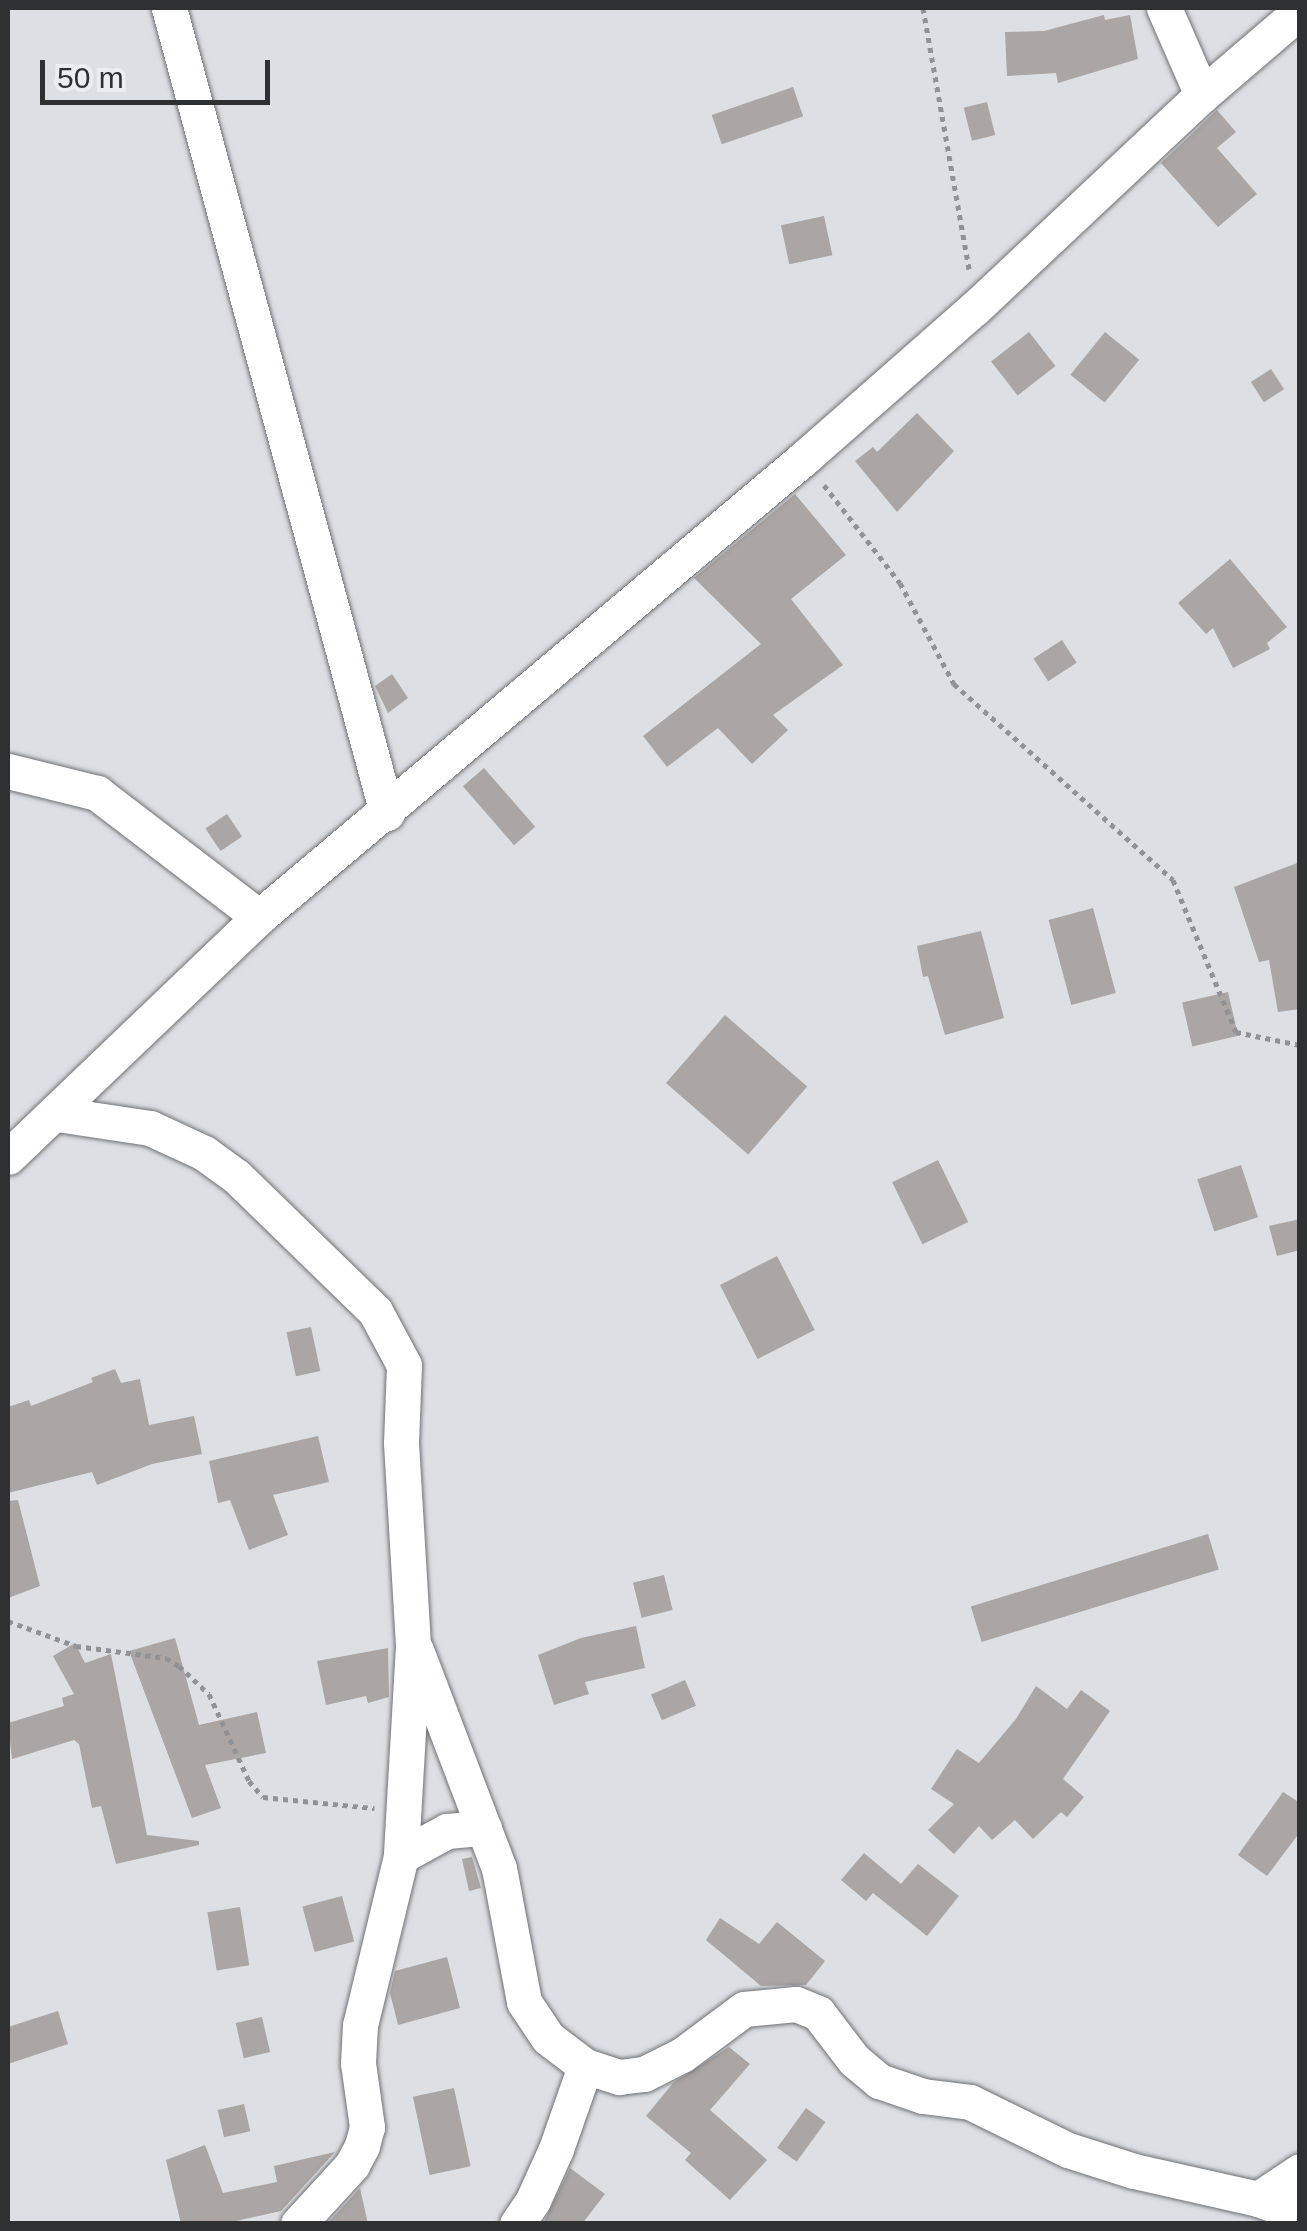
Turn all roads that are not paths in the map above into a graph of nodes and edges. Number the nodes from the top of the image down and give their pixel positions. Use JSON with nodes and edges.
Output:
{"nodes":[{"id":1,"x":170,"y":8,"type":"edge"},
{"id":2,"x":1164,"y":8,"type":"edge"},
{"id":3,"x":1300,"y":11,"type":"edge"},
{"id":4,"x":1202,"y":95,"type":"junction"},
{"id":5,"x":8,"y":771,"type":"edge"},
{"id":6,"x":387,"y":813,"type":"junction"},
{"id":7,"x":259,"y":917,"type":"junction"},
{"id":8,"x":57,"y":1114,"type":"junction"},
{"id":9,"x":8,"y":1157,"type":"edge"},
{"id":10,"x":414,"y":1645,"type":"junction"},
{"id":11,"x":484,"y":1828,"type":"junction"},
{"id":12,"x":401,"y":1856,"type":"junction"},
{"id":13,"x":585,"y":2066,"type":"junction"},
{"id":14,"x":1300,"y":2171,"type":"edge"},
{"id":15,"x":1258,"y":2199,"type":"junction"},
{"id":16,"x":1300,"y":2214,"type":"edge"},
{"id":17,"x":298,"y":2224,"type":"edge"},
{"id":18,"x":516,"y":2224,"type":"edge"}],
"edges":[{"from":1,"to":6,"type":"street"},
{"from":2,"to":4,"type":"street"},
{"from":3,"to":4,"type":"street"},
{"from":4,"to":6,"type":"street"},
{"from":5,"to":7,"type":"street"},
{"from":6,"to":7,"type":"street"},
{"from":7,"to":8,"type":"street"},
{"from":8,"to":9,"type":"street"},
{"from":8,"to":10,"type":"street"},
{"from":10,"to":11,"type":"street"},
{"from":10,"to":12,"type":"street"},
{"from":11,"to":12,"type":"street"},
{"from":11,"to":13,"type":"street"},
{"from":12,"to":17,"type":"street"},
{"from":13,"to":15,"type":"street"},
{"from":13,"to":18,"type":"street"},
{"from":14,"to":15,"type":"street"},
{"from":15,"to":16,"type":"street"}]}
